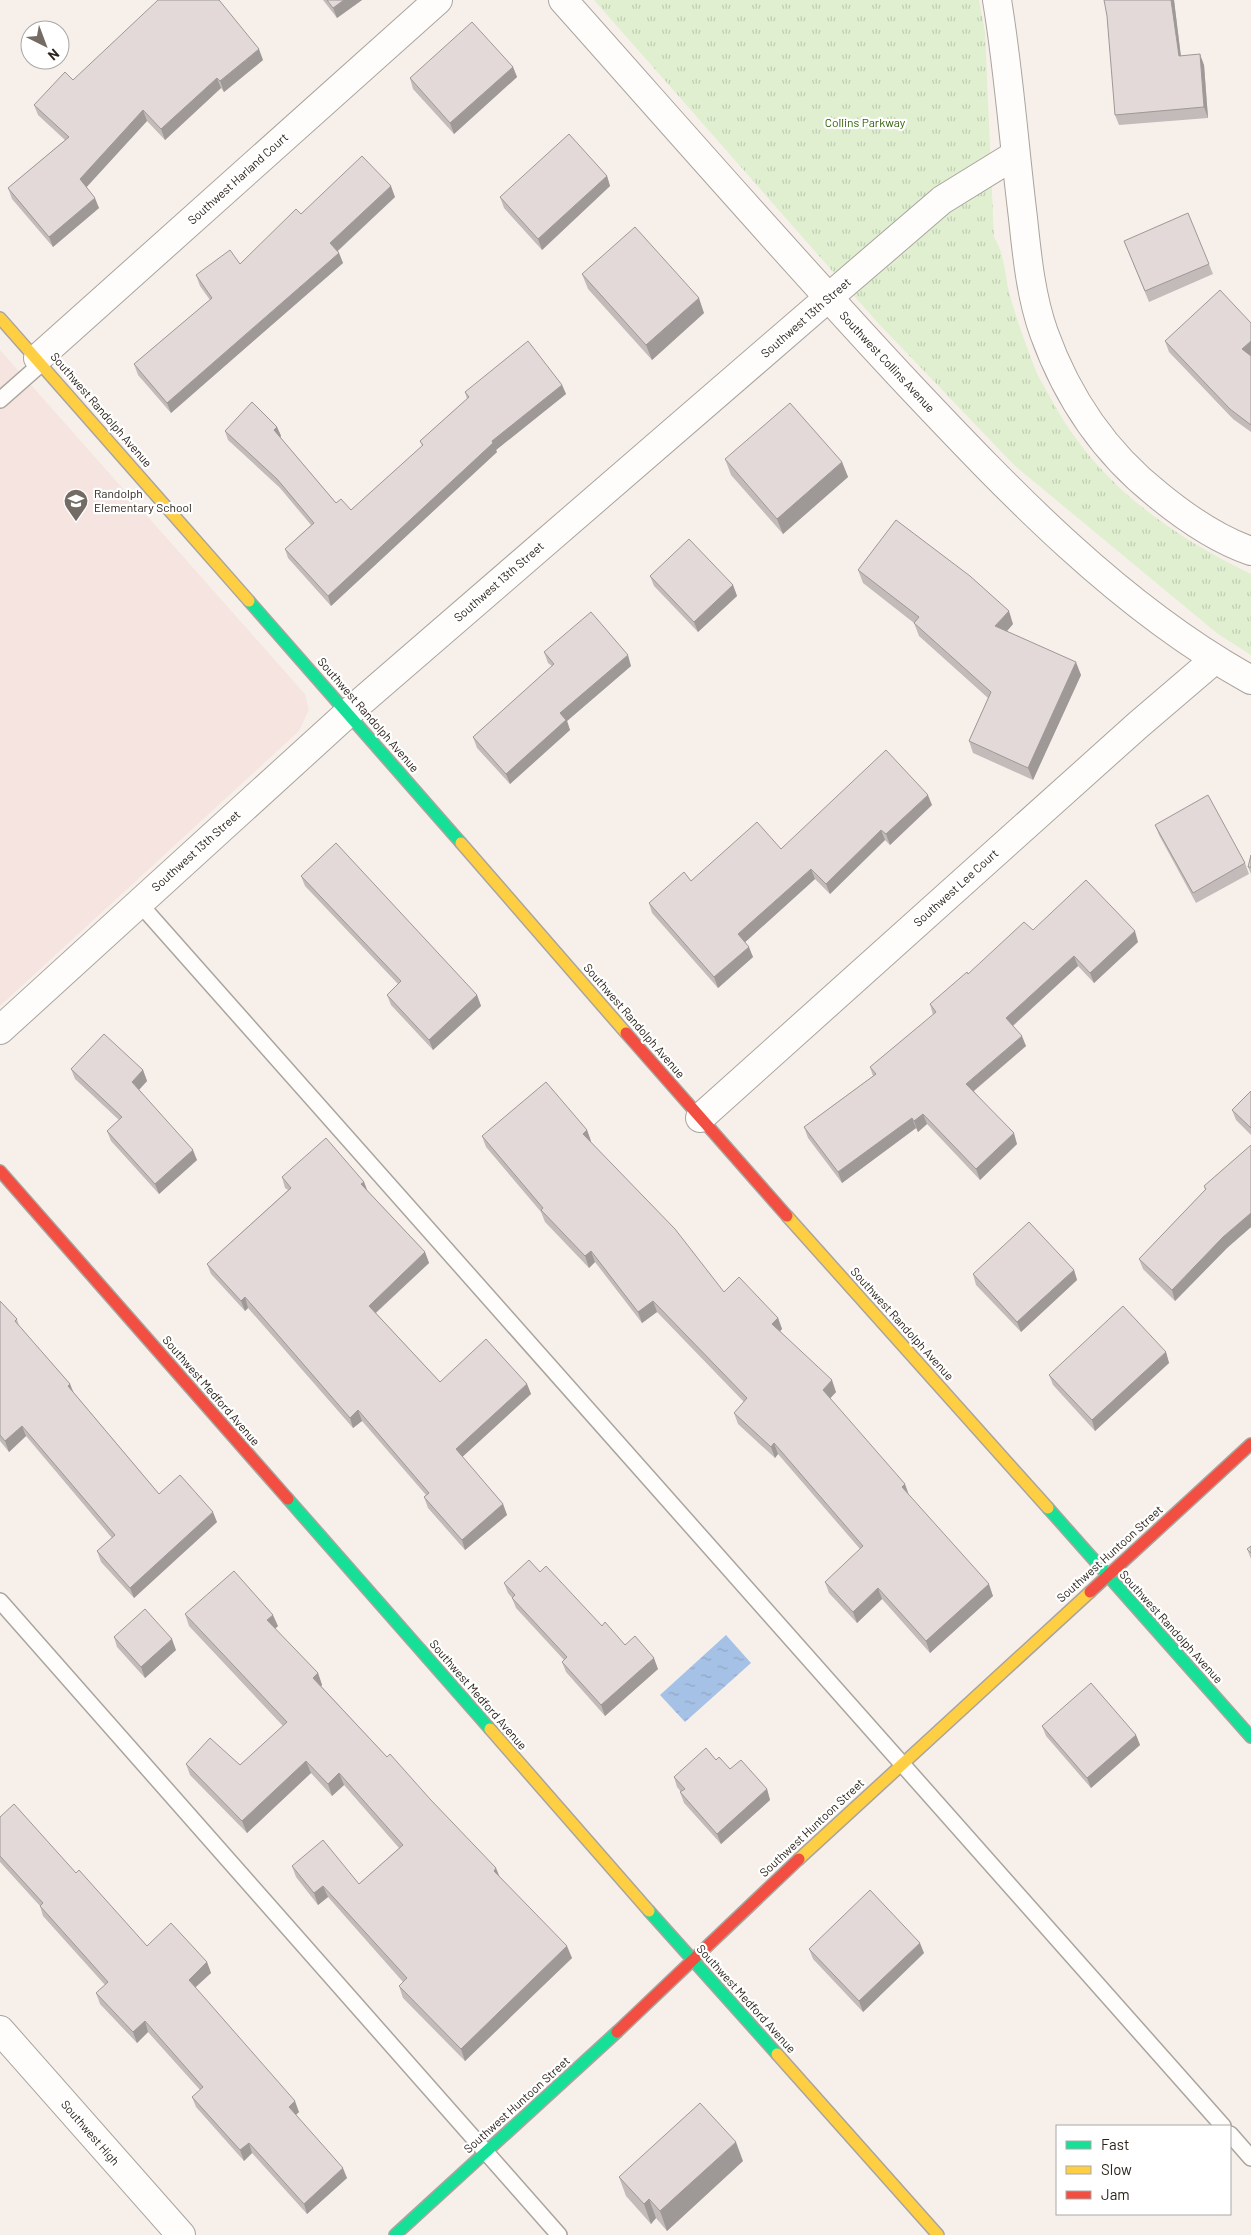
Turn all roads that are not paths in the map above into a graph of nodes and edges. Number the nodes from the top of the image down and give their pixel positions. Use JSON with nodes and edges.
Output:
{"nodes":[{"id":1,"x":438,"y":0,"type":"edge"},
{"id":2,"x":563,"y":0,"type":"edge"},
{"id":3,"x":998,"y":0,"type":"edge"},
{"id":4,"x":1015,"y":155,"type":"junction"},
{"id":5,"x":828,"y":298,"type":"junction"},
{"id":6,"x":0,"y":318,"type":"edge"},
{"id":7,"x":40,"y":361,"type":"junction"},
{"id":8,"x":0,"y":400,"type":"edge"},
{"id":9,"x":1251,"y":551,"type":"edge"},
{"id":10,"x":1214,"y":660,"type":"junction"},
{"id":11,"x":1251,"y":680,"type":"edge"},
{"id":12,"x":348,"y":713,"type":"junction"},
{"id":13,"x":139,"y":903,"type":"junction"},
{"id":14,"x":0,"y":1030,"type":"edge"},
{"id":15,"x":700,"y":1118,"type":"junction"},
{"id":16,"x":0,"y":1171,"type":"edge"},
{"id":17,"x":1251,"y":1444,"type":"edge"},
{"id":18,"x":1107,"y":1576,"type":"junction"},
{"id":19,"x":0,"y":1601,"type":"edge"},
{"id":20,"x":1251,"y":1737,"type":"edge"},
{"id":21,"x":901,"y":1764,"type":"junction"},
{"id":22,"x":694,"y":1961,"type":"junction"},
{"id":23,"x":0,"y":2030,"type":"edge"},
{"id":24,"x":1221,"y":2125,"type":"edge"},
{"id":25,"x":1231,"y":2135,"type":"edge"},
{"id":26,"x":485,"y":2152,"type":"junction"},
{"id":27,"x":1251,"y":2158,"type":"edge"},
{"id":28,"x":181,"y":2235,"type":"edge"},
{"id":29,"x":395,"y":2235,"type":"edge"},
{"id":30,"x":559,"y":2235,"type":"edge"},
{"id":31,"x":938,"y":2235,"type":"edge"}],
"edges":[{"from":1,"to":7,"type":"street","name":"Southwest Harland Court"},
{"from":2,"to":5,"type":"street","name":"Southwest Collins Avenue"},
{"from":3,"to":4,"type":"street"},
{"from":4,"to":5,"type":"street","name":"Southwest 13th Street"},
{"from":4,"to":9,"type":"street"},
{"from":5,"to":10,"type":"street","name":"Southwest Collins Avenue"},
{"from":5,"to":12,"type":"street","name":"Southwest 13th Street"},
{"from":6,"to":7,"type":"street","name":"Southwest Randolph Avenue"},
{"from":7,"to":8,"type":"lane"},
{"from":7,"to":12,"type":"street","name":"Southwest Randolph Avenue"},
{"from":10,"to":11,"type":"street","name":"Southwest Collins Avenue"},
{"from":10,"to":15,"type":"street","name":"Southwest Lee Court"},
{"from":12,"to":13,"type":"street","name":"Southwest 13th Street"},
{"from":12,"to":15,"type":"street","name":"Southwest Randolph Avenue"},
{"from":13,"to":14,"type":"street","name":"Southwest 13th Street"},
{"from":13,"to":21,"type":"lane"},
{"from":15,"to":18,"type":"street","name":"Southwest Randolph Avenue"},
{"from":16,"to":22,"type":"street","name":"Southwest Medford Avenue"},
{"from":17,"to":18,"type":"street","name":"Southwest Huntoon Street"},
{"from":18,"to":20,"type":"street","name":"Southwest Randolph Avenue"},
{"from":18,"to":21,"type":"street","name":"Southwest Huntoon Street"},
{"from":19,"to":26,"type":"lane"},
{"from":21,"to":22,"type":"street","name":"Southwest Huntoon Street"},
{"from":21,"to":24,"type":"lane"},
{"from":22,"to":26,"type":"street","name":"Southwest Huntoon Street"},
{"from":22,"to":31,"type":"street","name":"Southwest Medford Avenue"},
{"from":23,"to":28,"type":"street","name":"Southwest High"},
{"from":25,"to":27,"type":"lane"},
{"from":26,"to":29,"type":"street","name":"Southwest Huntoon Street"},
{"from":26,"to":30,"type":"lane"}]}
